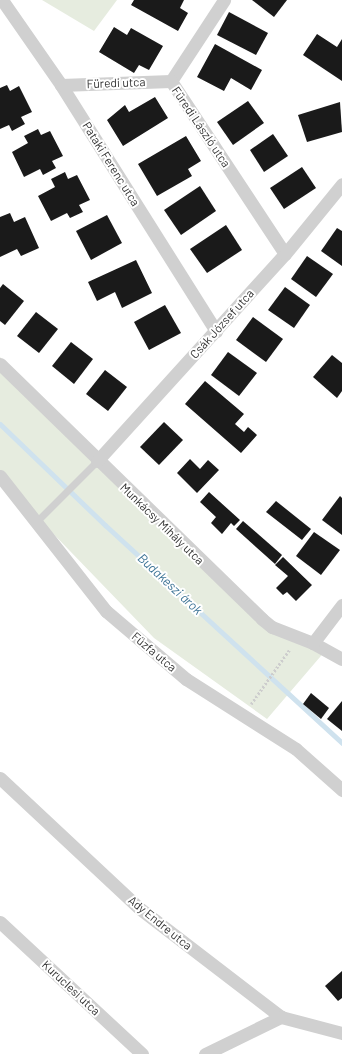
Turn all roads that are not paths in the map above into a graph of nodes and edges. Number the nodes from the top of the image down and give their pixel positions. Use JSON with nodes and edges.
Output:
{"nodes":[{"id":1,"x":2,"y":0,"type":"edge"},
{"id":2,"x":224,"y":0,"type":"edge"},
{"id":3,"x":171,"y":81,"type":"junction"},
{"id":4,"x":61,"y":85,"type":"junction"},
{"id":5,"x":342,"y":184,"type":"edge"},
{"id":6,"x":285,"y":254,"type":"junction"},
{"id":7,"x":216,"y":331,"type":"junction"},
{"id":8,"x":0,"y":364,"type":"edge"},
{"id":9,"x":97,"y":461,"type":"junction"},
{"id":10,"x":0,"y":476,"type":"edge"},
{"id":11,"x":35,"y":523,"type":"junction"},
{"id":12,"x":342,"y":605,"type":"edge"},
{"id":13,"x":314,"y":643,"type":"junction"},
{"id":14,"x":342,"y":659,"type":"edge"},
{"id":15,"x":0,"y":778,"type":"edge"},
{"id":16,"x":342,"y":790,"type":"edge"},
{"id":17,"x":0,"y":922,"type":"edge"},
{"id":18,"x":281,"y":1016,"type":"junction"},
{"id":19,"x":342,"y":1033,"type":"edge"},
{"id":20,"x":142,"y":1054,"type":"edge"},
{"id":21,"x":205,"y":1054,"type":"edge"}],
"edges":[{"from":1,"to":4,"type":"street","name":"Pataki Ferenc utca"},
{"from":2,"to":3,"type":"street","name":"Füredi László utca"},
{"from":3,"to":4,"type":"street","name":"Füredi utca"},
{"from":3,"to":6,"type":"street","name":"Füredi László utca"},
{"from":4,"to":7,"type":"street","name":"Pataki Ferenc utca"},
{"from":5,"to":6,"type":"street","name":"Csák József utca"},
{"from":6,"to":7,"type":"street","name":"Csák József utca"},
{"from":7,"to":9,"type":"street","name":"Csák József utca"},
{"from":8,"to":9,"type":"street","name":"Munkácsy Mihály utca"},
{"from":9,"to":11,"type":"lane"},
{"from":9,"to":13,"type":"street","name":"Munkácsy Mihály utca"},
{"from":10,"to":11,"type":"street","name":"Fűzfa utca"},
{"from":11,"to":16,"type":"street","name":"Fűzfa utca"},
{"from":12,"to":13,"type":"street"},
{"from":13,"to":14,"type":"street","name":"Munkácsy Mihály utca"},
{"from":15,"to":18,"type":"street","name":"Ady Endre utca"},
{"from":17,"to":20,"type":"street","name":"Kuruclesi utca"},
{"from":18,"to":19,"type":"street","name":"Ady Endre utca"},
{"from":18,"to":21,"type":"street"}]}
